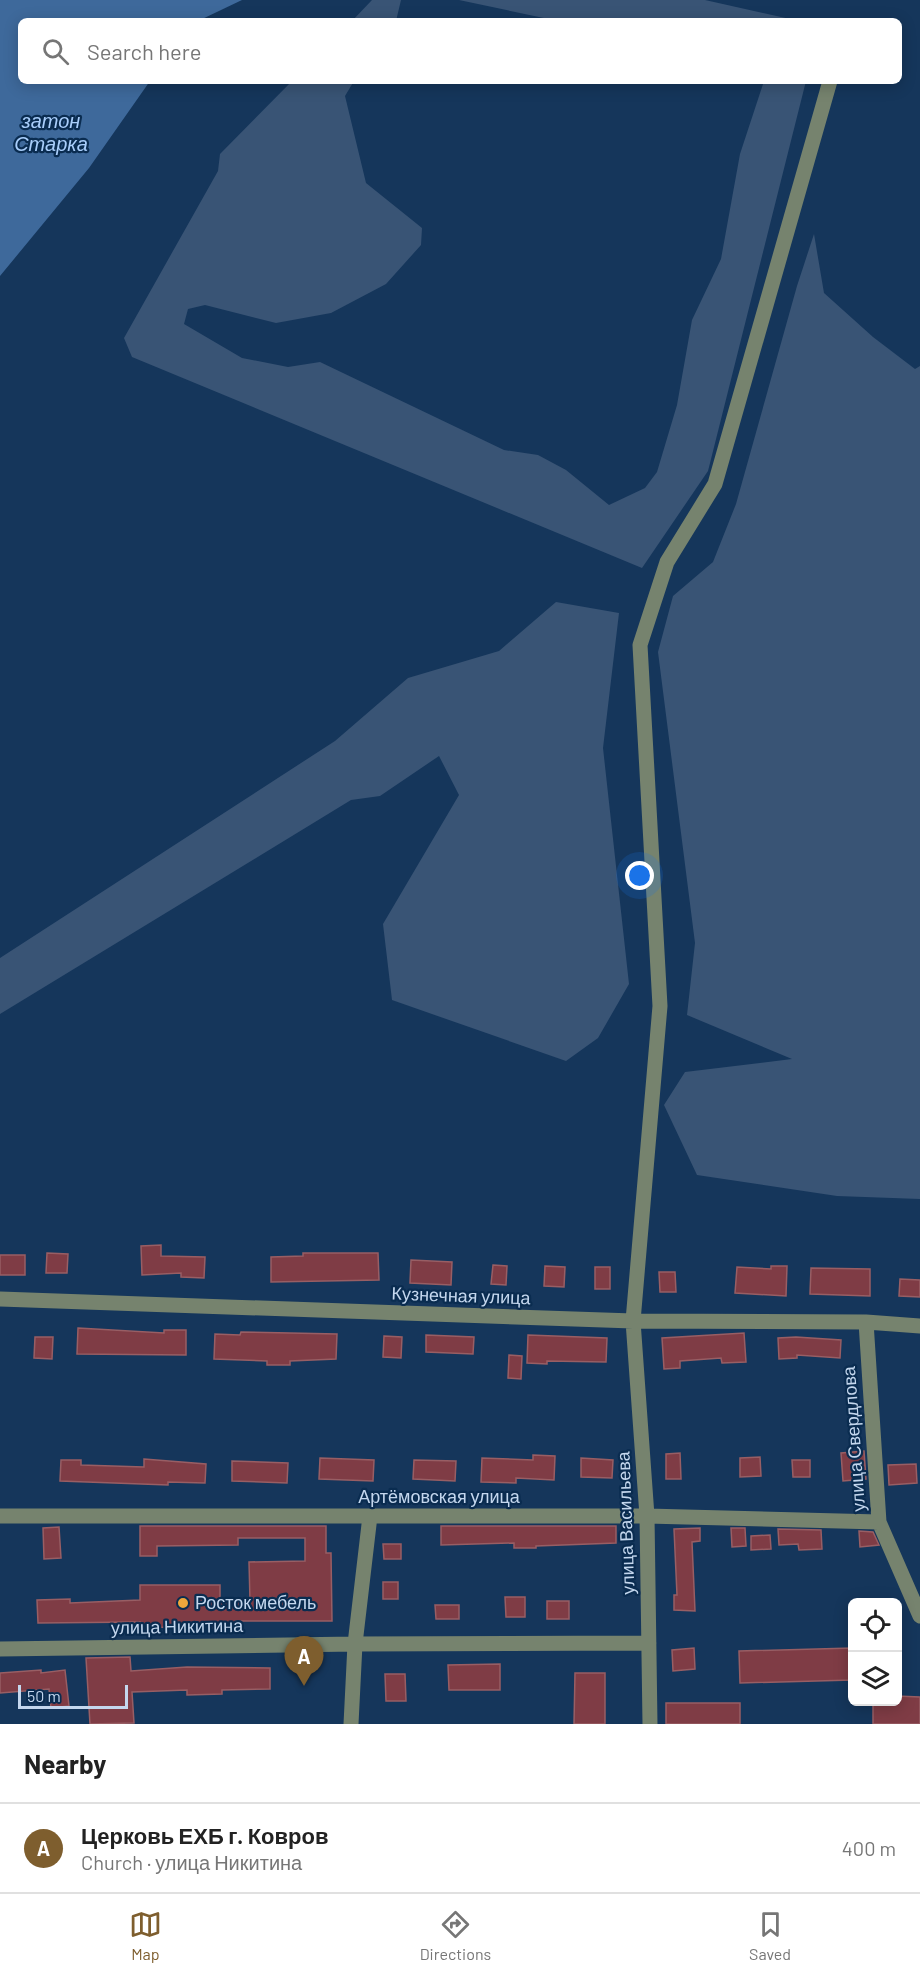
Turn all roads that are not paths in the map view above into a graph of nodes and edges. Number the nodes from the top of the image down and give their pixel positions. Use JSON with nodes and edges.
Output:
{"nodes":[{"id":1,"x":829,"y":84,"type":"edge"},
{"id":2,"x":0,"y":1299,"type":"edge"},
{"id":3,"x":633,"y":1322,"type":"junction"},
{"id":4,"x":866,"y":1322,"type":"junction"},
{"id":5,"x":920,"y":1326,"type":"edge"},
{"id":6,"x":0,"y":1516,"type":"edge"},
{"id":7,"x":370,"y":1516,"type":"junction"},
{"id":8,"x":647,"y":1516,"type":"junction"},
{"id":9,"x":879,"y":1522,"type":"junction"},
{"id":10,"x":920,"y":1616,"type":"edge"},
{"id":11,"x":649,"y":1643,"type":"junction"},
{"id":12,"x":355,"y":1644,"type":"junction"},
{"id":13,"x":0,"y":1649,"type":"edge"},
{"id":14,"x":351,"y":1724,"type":"edge"},
{"id":15,"x":650,"y":1724,"type":"edge"}],
"edges":[{"from":1,"to":3,"type":"street","name":"улица Васильева"},
{"from":2,"to":3,"type":"street","name":"Кузнечная улица"},
{"from":3,"to":4,"type":"street","name":"Кузнечная улица"},
{"from":3,"to":8,"type":"street","name":"улица Васильева"},
{"from":4,"to":5,"type":"street","name":"Кузнечная улица"},
{"from":4,"to":9,"type":"street","name":"улица Свердлова"},
{"from":6,"to":7,"type":"street","name":"Артёмовская улица"},
{"from":7,"to":8,"type":"street","name":"Артёмовская улица"},
{"from":7,"to":12,"type":"street"},
{"from":8,"to":9,"type":"street","name":"Артёмовская улица"},
{"from":8,"to":11,"type":"street","name":"улица Васильева"},
{"from":9,"to":10,"type":"street","name":"улица Свердлова"},
{"from":11,"to":12,"type":"street","name":"улица Никитина"},
{"from":11,"to":15,"type":"street","name":"улица Васильева"},
{"from":12,"to":13,"type":"street","name":"улица Никитина"},
{"from":12,"to":14,"type":"street"}]}
